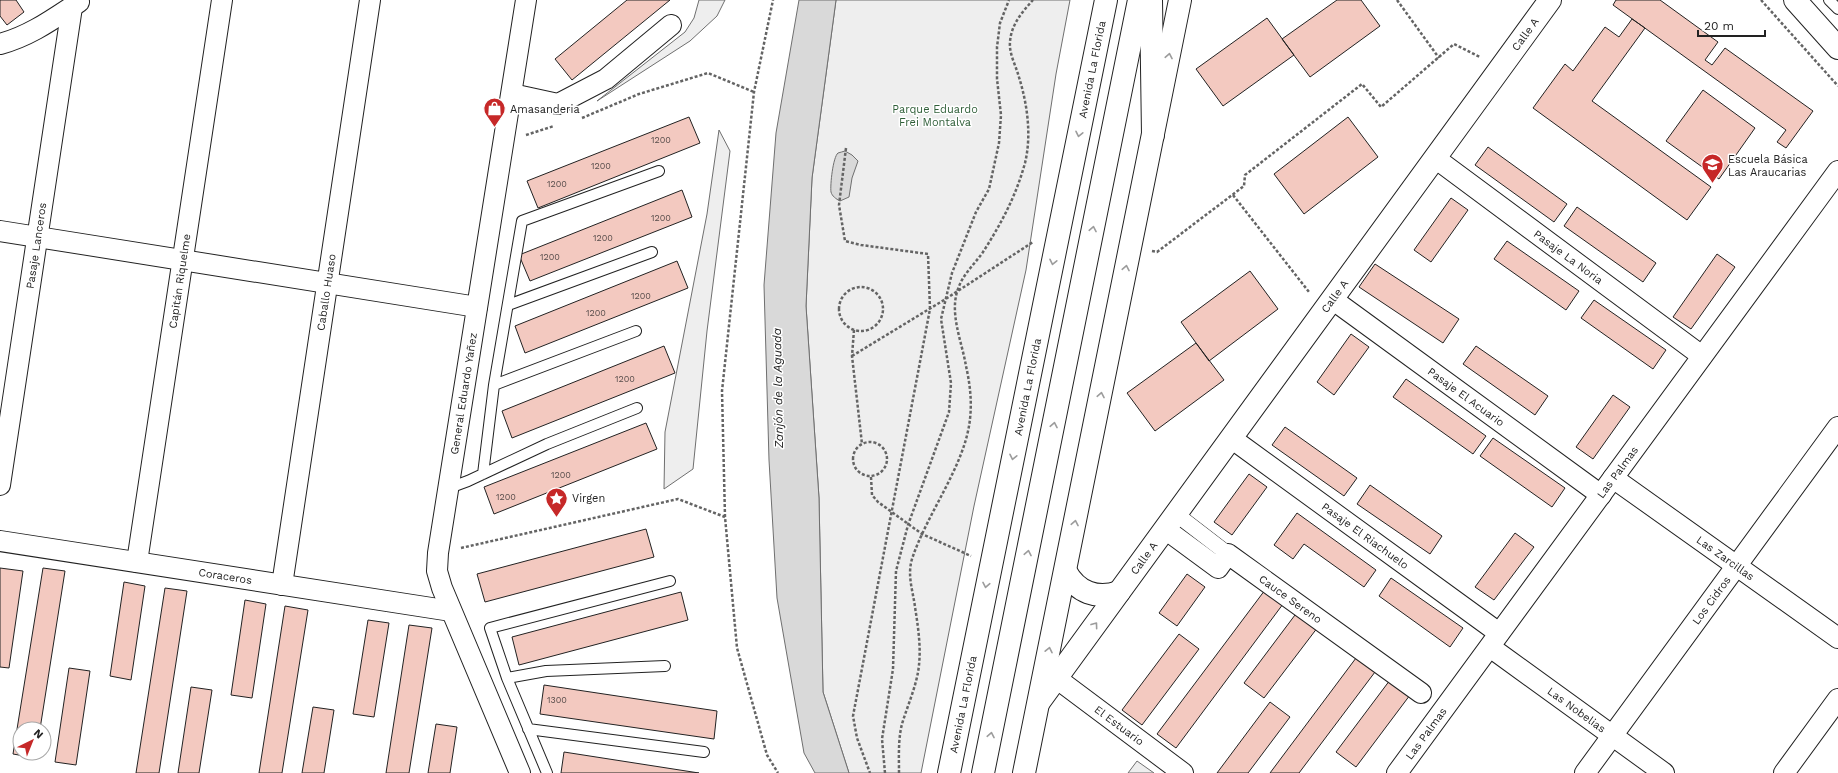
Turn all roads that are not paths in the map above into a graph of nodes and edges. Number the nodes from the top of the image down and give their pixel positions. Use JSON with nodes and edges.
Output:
{"nodes":[{"id":1,"x":222,"y":0,"type":"edge"},
{"id":2,"x":370,"y":0,"type":"edge"},
{"id":3,"x":526,"y":0,"type":"edge"},
{"id":4,"x":1106,"y":0,"type":"edge"},
{"id":5,"x":1139,"y":0,"type":"edge"},
{"id":6,"x":1151,"y":0,"type":"edge"},
{"id":7,"x":1180,"y":0,"type":"edge"},
{"id":8,"x":1550,"y":0,"type":"edge"},
{"id":9,"x":1795,"y":0,"type":"edge"},
{"id":10,"x":1829,"y":0,"type":"edge"},
{"id":11,"x":77,"y":3,"type":"edge"},
{"id":12,"x":1838,"y":10,"type":"edge"},
{"id":13,"x":671,"y":25,"type":"dead end"},
{"id":14,"x":0,"y":44,"type":"edge"},
{"id":15,"x":1838,"y":48,"type":"edge"},
{"id":16,"x":512,"y":94,"type":"junction"},
{"id":17,"x":1153,"y":135,"type":"junction"},
{"id":18,"x":1435,"y":158,"type":"junction"},
{"id":19,"x":1838,"y":170,"type":"edge"},
{"id":20,"x":659,"y":171,"type":"dead end"},
{"id":21,"x":0,"y":231,"type":"edge"},
{"id":22,"x":38,"y":237,"type":"junction"},
{"id":23,"x":652,"y":252,"type":"dead end"},
{"id":24,"x":184,"y":261,"type":"junction"},
{"id":25,"x":328,"y":284,"type":"junction"},
{"id":26,"x":508,"y":305,"type":"junction"},
{"id":27,"x":1328,"y":305,"type":"junction"},
{"id":28,"x":477,"y":307,"type":"junction"},
{"id":29,"x":636,"y":330,"type":"dead end"},
{"id":30,"x":1702,"y":356,"type":"junction"},
{"id":31,"x":494,"y":385,"type":"junction"},
{"id":32,"x":636,"y":408,"type":"dead end"},
{"id":33,"x":1838,"y":427,"type":"edge"},
{"id":34,"x":1231,"y":438,"type":"junction"},
{"id":35,"x":483,"y":474,"type":"junction"},
{"id":36,"x":1613,"y":478,"type":"junction"},
{"id":37,"x":0,"y":485,"type":"edge"},
{"id":38,"x":449,"y":488,"type":"junction"},
{"id":39,"x":1600,"y":495,"type":"junction"},
{"id":40,"x":1170,"y":521,"type":"junction"},
{"id":41,"x":0,"y":541,"type":"edge"},
{"id":42,"x":137,"y":562,"type":"junction"},
{"id":43,"x":1737,"y":565,"type":"junction"},
{"id":44,"x":1066,"y":572,"type":"junction"},
{"id":45,"x":670,"y":581,"type":"dead end"},
{"id":46,"x":282,"y":584,"type":"junction"},
{"id":47,"x":1119,"y":592,"type":"junction"},
{"id":48,"x":451,"y":610,"type":"junction"},
{"id":49,"x":1838,"y":638,"type":"edge"},
{"id":50,"x":1494,"y":640,"type":"junction"},
{"id":51,"x":665,"y":666,"type":"dead end"},
{"id":52,"x":507,"y":678,"type":"junction"},
{"id":53,"x":1056,"y":678,"type":"junction"},
{"id":54,"x":1421,"y":693,"type":"dead end"},
{"id":55,"x":1838,"y":699,"type":"edge"},
{"id":56,"x":1039,"y":702,"type":"junction"},
{"id":57,"x":528,"y":729,"type":"junction"},
{"id":58,"x":1612,"y":736,"type":"junction"},
{"id":59,"x":704,"y":752,"type":"dead end"},
{"id":60,"x":520,"y":773,"type":"edge"},
{"id":61,"x":547,"y":773,"type":"edge"},
{"id":62,"x":949,"y":773,"type":"edge"},
{"id":63,"x":983,"y":773,"type":"edge"},
{"id":64,"x":1024,"y":773,"type":"edge"},
{"id":65,"x":1182,"y":773,"type":"edge"},
{"id":66,"x":1397,"y":773,"type":"edge"},
{"id":67,"x":1585,"y":773,"type":"edge"},
{"id":68,"x":1664,"y":773,"type":"edge"},
{"id":69,"x":1784,"y":773,"type":"edge"}],
"edges":[{"from":1,"to":24,"type":"street","name":"Capitán Riquelme"},
{"from":2,"to":25,"type":"street","name":"Caballo Huaso"},
{"from":3,"to":16,"type":"street","name":"General Eduardo Yañez"},
{"from":4,"to":62,"type":"main road","name":"Avenida La Florida","one_way":true},
{"from":63,"to":5,"type":"main road","one_way":true},
{"from":6,"to":17,"type":"main road"},
{"from":17,"to":7,"type":"main road","one_way":true},
{"from":8,"to":18,"type":"main road","name":"Calle A"},
{"from":9,"to":15,"type":"main road"},
{"from":10,"to":12,"type":"lane"},
{"from":11,"to":14,"type":"street"},
{"from":11,"to":22,"type":"street","name":"Pasaje Lanceros"},
{"from":13,"to":16,"type":"street"},
{"from":16,"to":28,"type":"street","name":"General Eduardo Yañez"},
{"from":44,"to":17,"type":"main road","one_way":true},
{"from":18,"to":27,"type":"main road","name":"Calle A"},
{"from":18,"to":30,"type":"street","name":"Pasaje La Noria"},
{"from":19,"to":30,"type":"street","name":"Las Palmas"},
{"from":20,"to":26,"type":"lane"},
{"from":21,"to":22,"type":"street"},
{"from":22,"to":24,"type":"street"},
{"from":22,"to":37,"type":"street","name":"Pasaje Lanceros"},
{"from":23,"to":26,"type":"lane"},
{"from":24,"to":25,"type":"street"},
{"from":24,"to":42,"type":"street","name":"Capitán Riquelme"},
{"from":25,"to":28,"type":"street"},
{"from":25,"to":46,"type":"street","name":"Caballo Huaso"},
{"from":26,"to":31,"type":"lane"},
{"from":27,"to":34,"type":"main road","name":"Calle A"},
{"from":27,"to":39,"type":"street","name":"Pasaje El Acuario"},
{"from":28,"to":38,"type":"street","name":"General Eduardo Yañez"},
{"from":29,"to":31,"type":"lane"},
{"from":30,"to":36,"type":"street","name":"Las Palmas"},
{"from":31,"to":35,"type":"lane"},
{"from":32,"to":35,"type":"lane"},
{"from":33,"to":43,"type":"street","name":"Los Cidros"},
{"from":34,"to":40,"type":"main road","name":"Calle A"},
{"from":34,"to":50,"type":"street","name":"Pasaje El Riachuelo"},
{"from":35,"to":38,"type":"lane"},
{"from":36,"to":39,"type":"street","name":"Las Palmas"},
{"from":36,"to":43,"type":"street","name":"Las Zarcillas"},
{"from":38,"to":48,"type":"street","name":"General Eduardo Yañez"},
{"from":39,"to":50,"type":"street","name":"Las Palmas"},
{"from":40,"to":47,"type":"main road","name":"Calle A"},
{"from":40,"to":54,"type":"street","name":"Cauce Sereno"},
{"from":41,"to":42,"type":"street","name":"Coraceros"},
{"from":42,"to":46,"type":"street","name":"Coraceros"},
{"from":43,"to":49,"type":"street","name":"Las Zarcillas"},
{"from":43,"to":58,"type":"street","name":"Los Cidros"},
{"from":44,"to":47,"type":"main road"},
{"from":56,"to":44,"type":"main road","one_way":true},
{"from":45,"to":52,"type":"lane"},
{"from":46,"to":48,"type":"street","name":"Coraceros"},
{"from":53,"to":47,"type":"main road","name":"Calle A","one_way":true},
{"from":48,"to":60,"type":"street","name":"General Eduardo Yañez"},
{"from":50,"to":58,"type":"street","name":"Las Nobelias"},
{"from":50,"to":66,"type":"street","name":"Las Palmas"},
{"from":51,"to":52,"type":"lane"},
{"from":52,"to":57,"type":"lane"},
{"from":53,"to":56,"type":"main road","name":"Calle A"},
{"from":53,"to":65,"type":"street","name":"El Estuario"},
{"from":55,"to":69,"type":"street"},
{"from":56,"to":64,"type":"main road"},
{"from":57,"to":59,"type":"lane"},
{"from":57,"to":61,"type":"lane"},
{"from":58,"to":67,"type":"street","name":"Los Cidros"},
{"from":58,"to":68,"type":"street","name":"Las Nobelias"}]}
